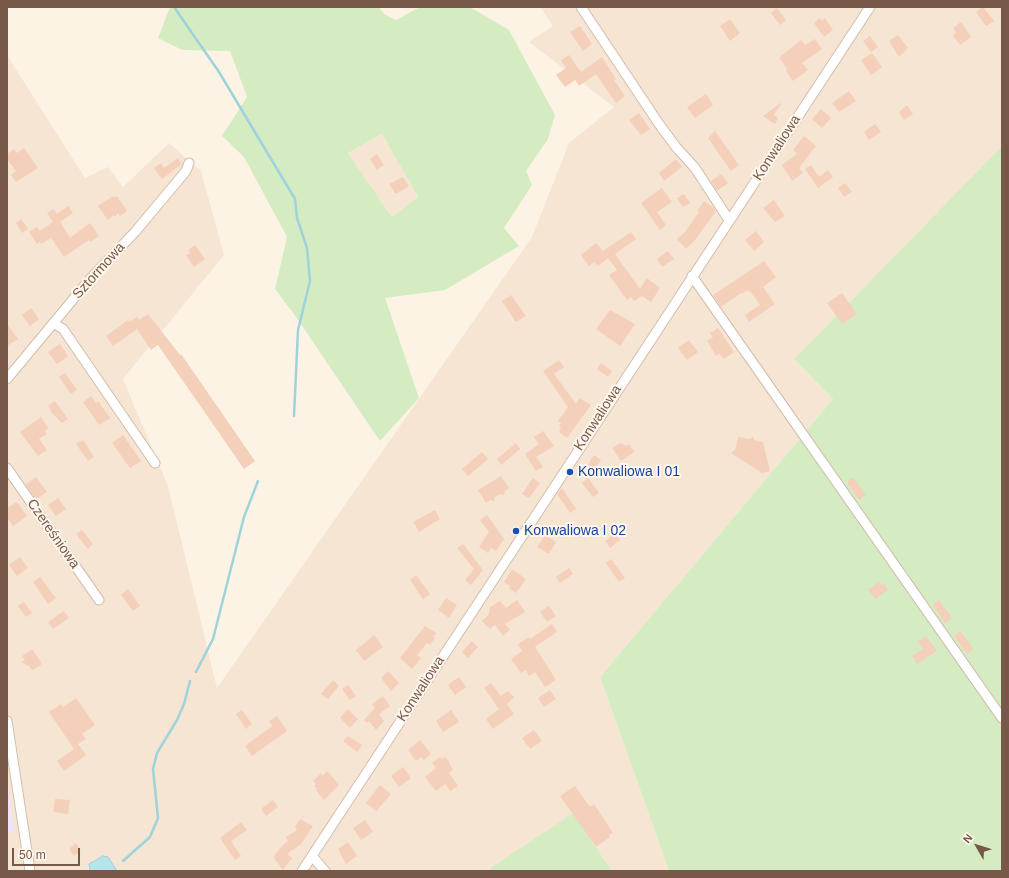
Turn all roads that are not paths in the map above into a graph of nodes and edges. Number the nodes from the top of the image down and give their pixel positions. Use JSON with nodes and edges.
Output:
{"nodes":[{"id":1,"x":580,"y":7,"type":"edge"},
{"id":2,"x":870,"y":7,"type":"edge"},
{"id":3,"x":189,"y":163,"type":"dead end"},
{"id":4,"x":729,"y":220,"type":"junction"},
{"id":5,"x":692,"y":276,"type":"junction"},
{"id":6,"x":53,"y":323,"type":"junction"},
{"id":7,"x":7,"y":379,"type":"edge"},
{"id":8,"x":155,"y":463,"type":"dead end"},
{"id":9,"x":7,"y":468,"type":"edge"},
{"id":10,"x":99,"y":600,"type":"dead end"},
{"id":11,"x":1002,"y":718,"type":"edge"},
{"id":12,"x":7,"y":721,"type":"edge"},
{"id":13,"x":312,"y":856,"type":"junction"},
{"id":14,"x":30,"y":871,"type":"edge"},
{"id":15,"x":302,"y":871,"type":"edge"},
{"id":16,"x":325,"y":871,"type":"edge"}],
"edges":[{"from":1,"to":4,"type":"street"},
{"from":2,"to":4,"type":"street","name":"Konwaliowa"},
{"from":3,"to":6,"type":"street","name":"Sztormowa"},
{"from":4,"to":5,"type":"street","name":"Konwaliowa"},
{"from":5,"to":11,"type":"street"},
{"from":5,"to":13,"type":"street","name":"Konwaliowa"},
{"from":6,"to":7,"type":"street","name":"Sztormowa"},
{"from":6,"to":8,"type":"street"},
{"from":9,"to":10,"type":"street","name":"Czereśniowa"},
{"from":12,"to":14,"type":"street"},
{"from":13,"to":15,"type":"street","name":"Konwaliowa"},
{"from":13,"to":16,"type":"street"}]}
